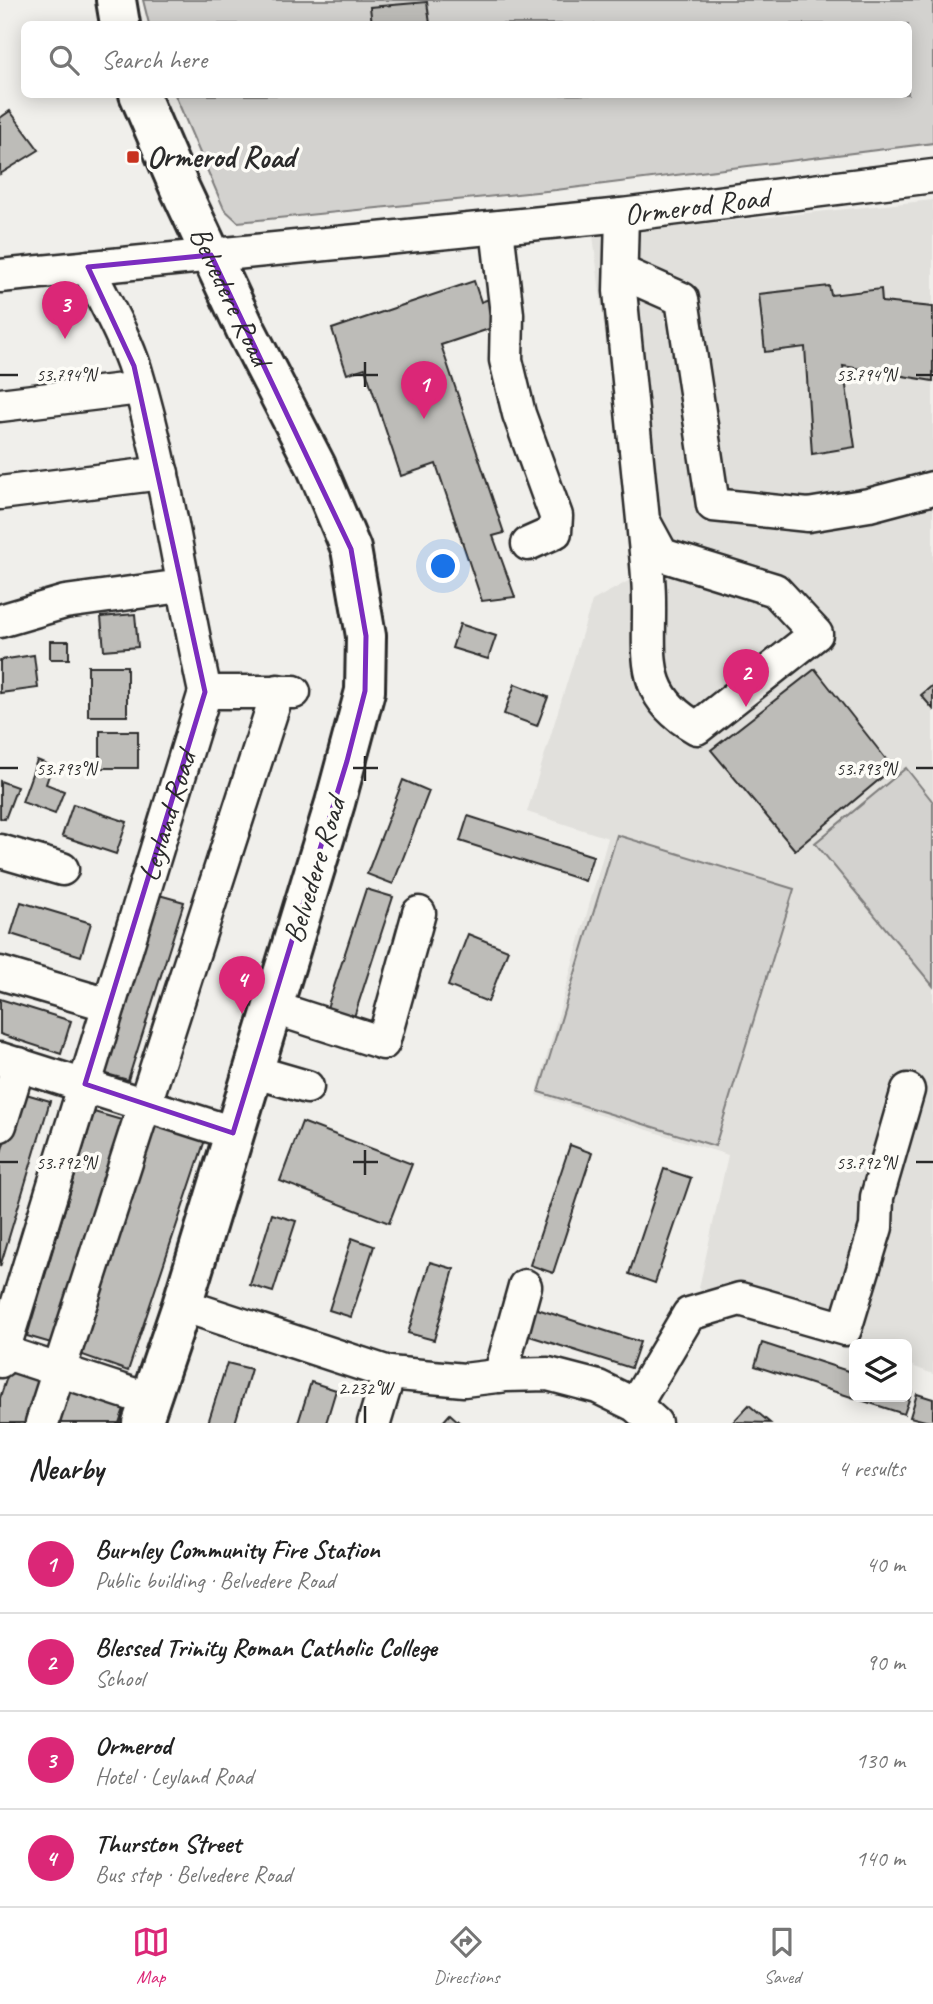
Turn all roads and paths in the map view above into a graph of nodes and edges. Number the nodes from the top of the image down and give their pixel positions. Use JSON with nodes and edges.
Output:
{"nodes":[{"id":1,"x":116,"y":0,"type":"edge"},
{"id":2,"x":120,"y":21,"type":"edge"},
{"id":3,"x":141,"y":98,"type":"edge"},
{"id":4,"x":933,"y":176,"type":"edge"},
{"id":5,"x":622,"y":215,"type":"junction"},
{"id":6,"x":496,"y":228,"type":"junction"},
{"id":7,"x":211,"y":255,"type":"junction"},
{"id":8,"x":88,"y":267,"type":"junction"},
{"id":9,"x":621,"y":272,"type":"junction"},
{"id":10,"x":0,"y":276,"type":"edge"},
{"id":11,"x":140,"y":388,"type":"junction"},
{"id":12,"x":0,"y":405,"type":"edge"},
{"id":13,"x":162,"y":473,"type":"junction"},
{"id":14,"x":933,"y":488,"type":"edge"},
{"id":15,"x":0,"y":493,"type":"edge"},
{"id":16,"x":643,"y":520,"type":"junction"},
{"id":17,"x":528,"y":544,"type":"dead end"},
{"id":18,"x":182,"y":586,"type":"junction"},
{"id":19,"x":0,"y":621,"type":"edge"},
{"id":20,"x":205,"y":692,"type":"junction"},
{"id":21,"x":0,"y":851,"type":"edge"},
{"id":22,"x":62,"y":869,"type":"dead end"},
{"id":23,"x":419,"y":913,"type":"dead end"},
{"id":24,"x":0,"y":973,"type":"edge"},
{"id":25,"x":109,"y":1005,"type":"junction"},
{"id":26,"x":271,"y":1007,"type":"junction"},
{"id":27,"x":9,"y":1061,"type":"edge"},
{"id":28,"x":252,"y":1071,"type":"junction"},
{"id":29,"x":85,"y":1084,"type":"junction"},
{"id":30,"x":307,"y":1087,"type":"dead end"},
{"id":31,"x":908,"y":1090,"type":"dead end"},
{"id":32,"x":145,"y":1103,"type":"junction"},
{"id":33,"x":0,"y":1125,"type":"edge"},
{"id":34,"x":233,"y":1133,"type":"junction"},
{"id":35,"x":525,"y":1286,"type":"dead end"},
{"id":36,"x":182,"y":1305,"type":"junction"},
{"id":37,"x":1,"y":1355,"type":"edge"},
{"id":38,"x":59,"y":1370,"type":"junction"},
{"id":39,"x":389,"y":1373,"type":"junction"},
{"id":40,"x":500,"y":1376,"type":"junction"},
{"id":41,"x":146,"y":1411,"type":"edge"},
{"id":42,"x":645,"y":1414,"type":"edge"},
{"id":43,"x":42,"y":1423,"type":"edge"},
{"id":44,"x":374,"y":1423,"type":"edge"}],
"edges":[{"from":1,"to":2,"type":"highway"},
{"from":3,"to":7,"type":"highway","name":"Belvedere Road"},
{"from":4,"to":5,"type":"street","name":"Ormerod Road"},
{"from":5,"to":6,"type":"street","name":"Ormerod Road"},
{"from":5,"to":9,"type":"street"},
{"from":6,"to":7,"type":"street","name":"Ormerod Road"},
{"from":6,"to":17,"type":"street"},
{"from":7,"to":8,"type":"street","name":"Ormerod Road"},
{"from":7,"to":26,"type":"highway","name":"Belvedere Road"},
{"from":8,"to":10,"type":"street","name":"Ormerod Road"},
{"from":8,"to":11,"type":"street","name":"Leyland Road"},
{"from":9,"to":14,"type":"street"},
{"from":9,"to":16,"type":"street"},
{"from":11,"to":12,"type":"street"},
{"from":11,"to":13,"type":"street","name":"Leyland Road"},
{"from":13,"to":15,"type":"street"},
{"from":13,"to":18,"type":"street","name":"Leyland Road"},
{"from":16,"to":16,"type":"street"},
{"from":18,"to":19,"type":"street"},
{"from":18,"to":20,"type":"street","name":"Leyland Road"},
{"from":20,"to":25,"type":"street","name":"Leyland Road"},
{"from":20,"to":32,"type":"street"},
{"from":21,"to":22,"type":"street"},
{"from":23,"to":26,"type":"street"},
{"from":24,"to":25,"type":"street"},
{"from":25,"to":29,"type":"street","name":"Leyland Road"},
{"from":26,"to":28,"type":"highway","name":"Belvedere Road"},
{"from":27,"to":29,"type":"street"},
{"from":27,"to":33,"type":"street"},
{"from":28,"to":30,"type":"street"},
{"from":28,"to":34,"type":"highway","name":"Belvedere Road"},
{"from":29,"to":32,"type":"street"},
{"from":29,"to":37,"type":"street","name":"Leyland Road"},
{"from":31,"to":42,"type":"street"},
{"from":32,"to":34,"type":"street"},
{"from":32,"to":38,"type":"street"},
{"from":34,"to":36,"type":"highway","name":"Belvedere Road"},
{"from":35,"to":40,"type":"street"},
{"from":36,"to":39,"type":"street"},
{"from":36,"to":41,"type":"highway","name":"Belvedere Road"},
{"from":37,"to":38,"type":"street"},
{"from":38,"to":41,"type":"street"},
{"from":38,"to":43,"type":"street"},
{"from":39,"to":40,"type":"street"},
{"from":39,"to":44,"type":"street"},
{"from":40,"to":42,"type":"street"}]}
